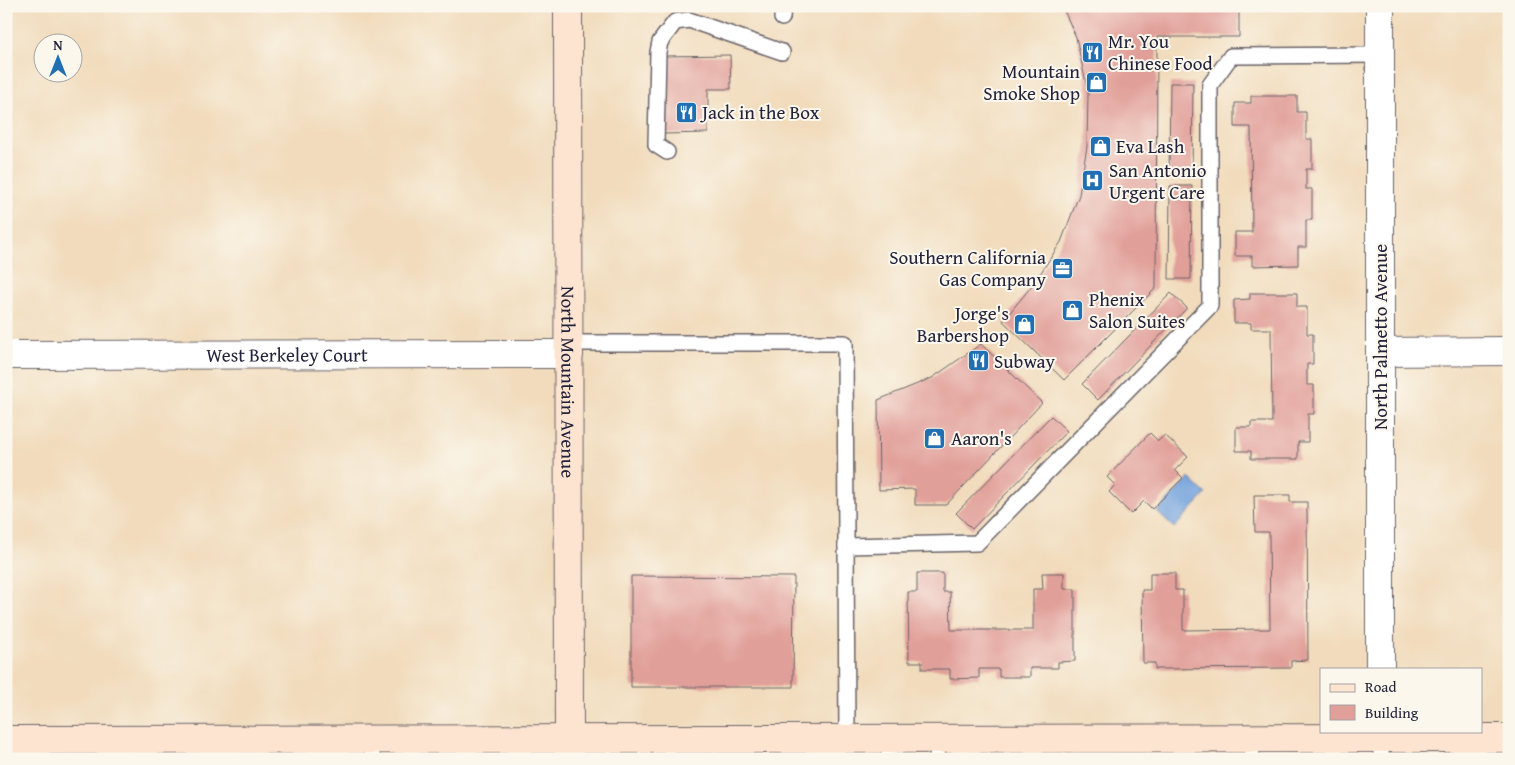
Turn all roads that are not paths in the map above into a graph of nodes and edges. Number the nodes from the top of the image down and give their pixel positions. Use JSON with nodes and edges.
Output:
{"nodes":[{"id":1,"x":568,"y":6,"type":"edge"},
{"id":2,"x":1380,"y":6,"type":"edge"},
{"id":3,"x":782,"y":52,"type":"dead end"},
{"id":4,"x":1380,"y":55,"type":"junction"},
{"id":5,"x":667,"y":152,"type":"dead end"},
{"id":6,"x":569,"y":349,"type":"junction"},
{"id":7,"x":1509,"y":351,"type":"edge"},
{"id":8,"x":1380,"y":352,"type":"junction"},
{"id":9,"x":6,"y":355,"type":"edge"},
{"id":10,"x":846,"y":546,"type":"junction"},
{"id":11,"x":1380,"y":668,"type":"edge"},
{"id":12,"x":1509,"y":738,"type":"edge"},
{"id":13,"x":6,"y":740,"type":"edge"},
{"id":14,"x":1380,"y":743,"type":"edge"},
{"id":15,"x":836,"y":745,"type":"edge"},
{"id":16,"x":569,"y":748,"type":"edge"},
{"id":17,"x":889,"y":748,"type":"edge"},
{"id":18,"x":938,"y":748,"type":"edge"},
{"id":19,"x":1252,"y":748,"type":"edge"},
{"id":20,"x":321,"y":749,"type":"edge"},
{"id":21,"x":372,"y":749,"type":"edge"}],
"edges":[{"from":1,"to":6,"type":"street","name":"North Mountain Avenue"},
{"from":2,"to":4,"type":"street","name":"North Palmetto Avenue"},
{"from":3,"to":5,"type":"lane"},
{"from":4,"to":8,"type":"street","name":"North Palmetto Avenue"},
{"from":4,"to":10,"type":"lane"},
{"from":6,"to":9,"type":"street","name":"West Berkeley Court"},
{"from":6,"to":10,"type":"lane"},
{"from":6,"to":16,"type":"street","name":"North Mountain Avenue"},
{"from":7,"to":8,"type":"street"},
{"from":8,"to":11,"type":"street","name":"North Palmetto Avenue"},
{"from":10,"to":15,"type":"lane"},
{"from":12,"to":14,"type":"street"},
{"from":13,"to":20,"type":"street"},
{"from":14,"to":19,"type":"street"},
{"from":15,"to":16,"type":"street"},
{"from":15,"to":17,"type":"street"},
{"from":16,"to":21,"type":"street"},
{"from":17,"to":18,"type":"street"},
{"from":18,"to":19,"type":"street"},
{"from":20,"to":21,"type":"street"}]}
